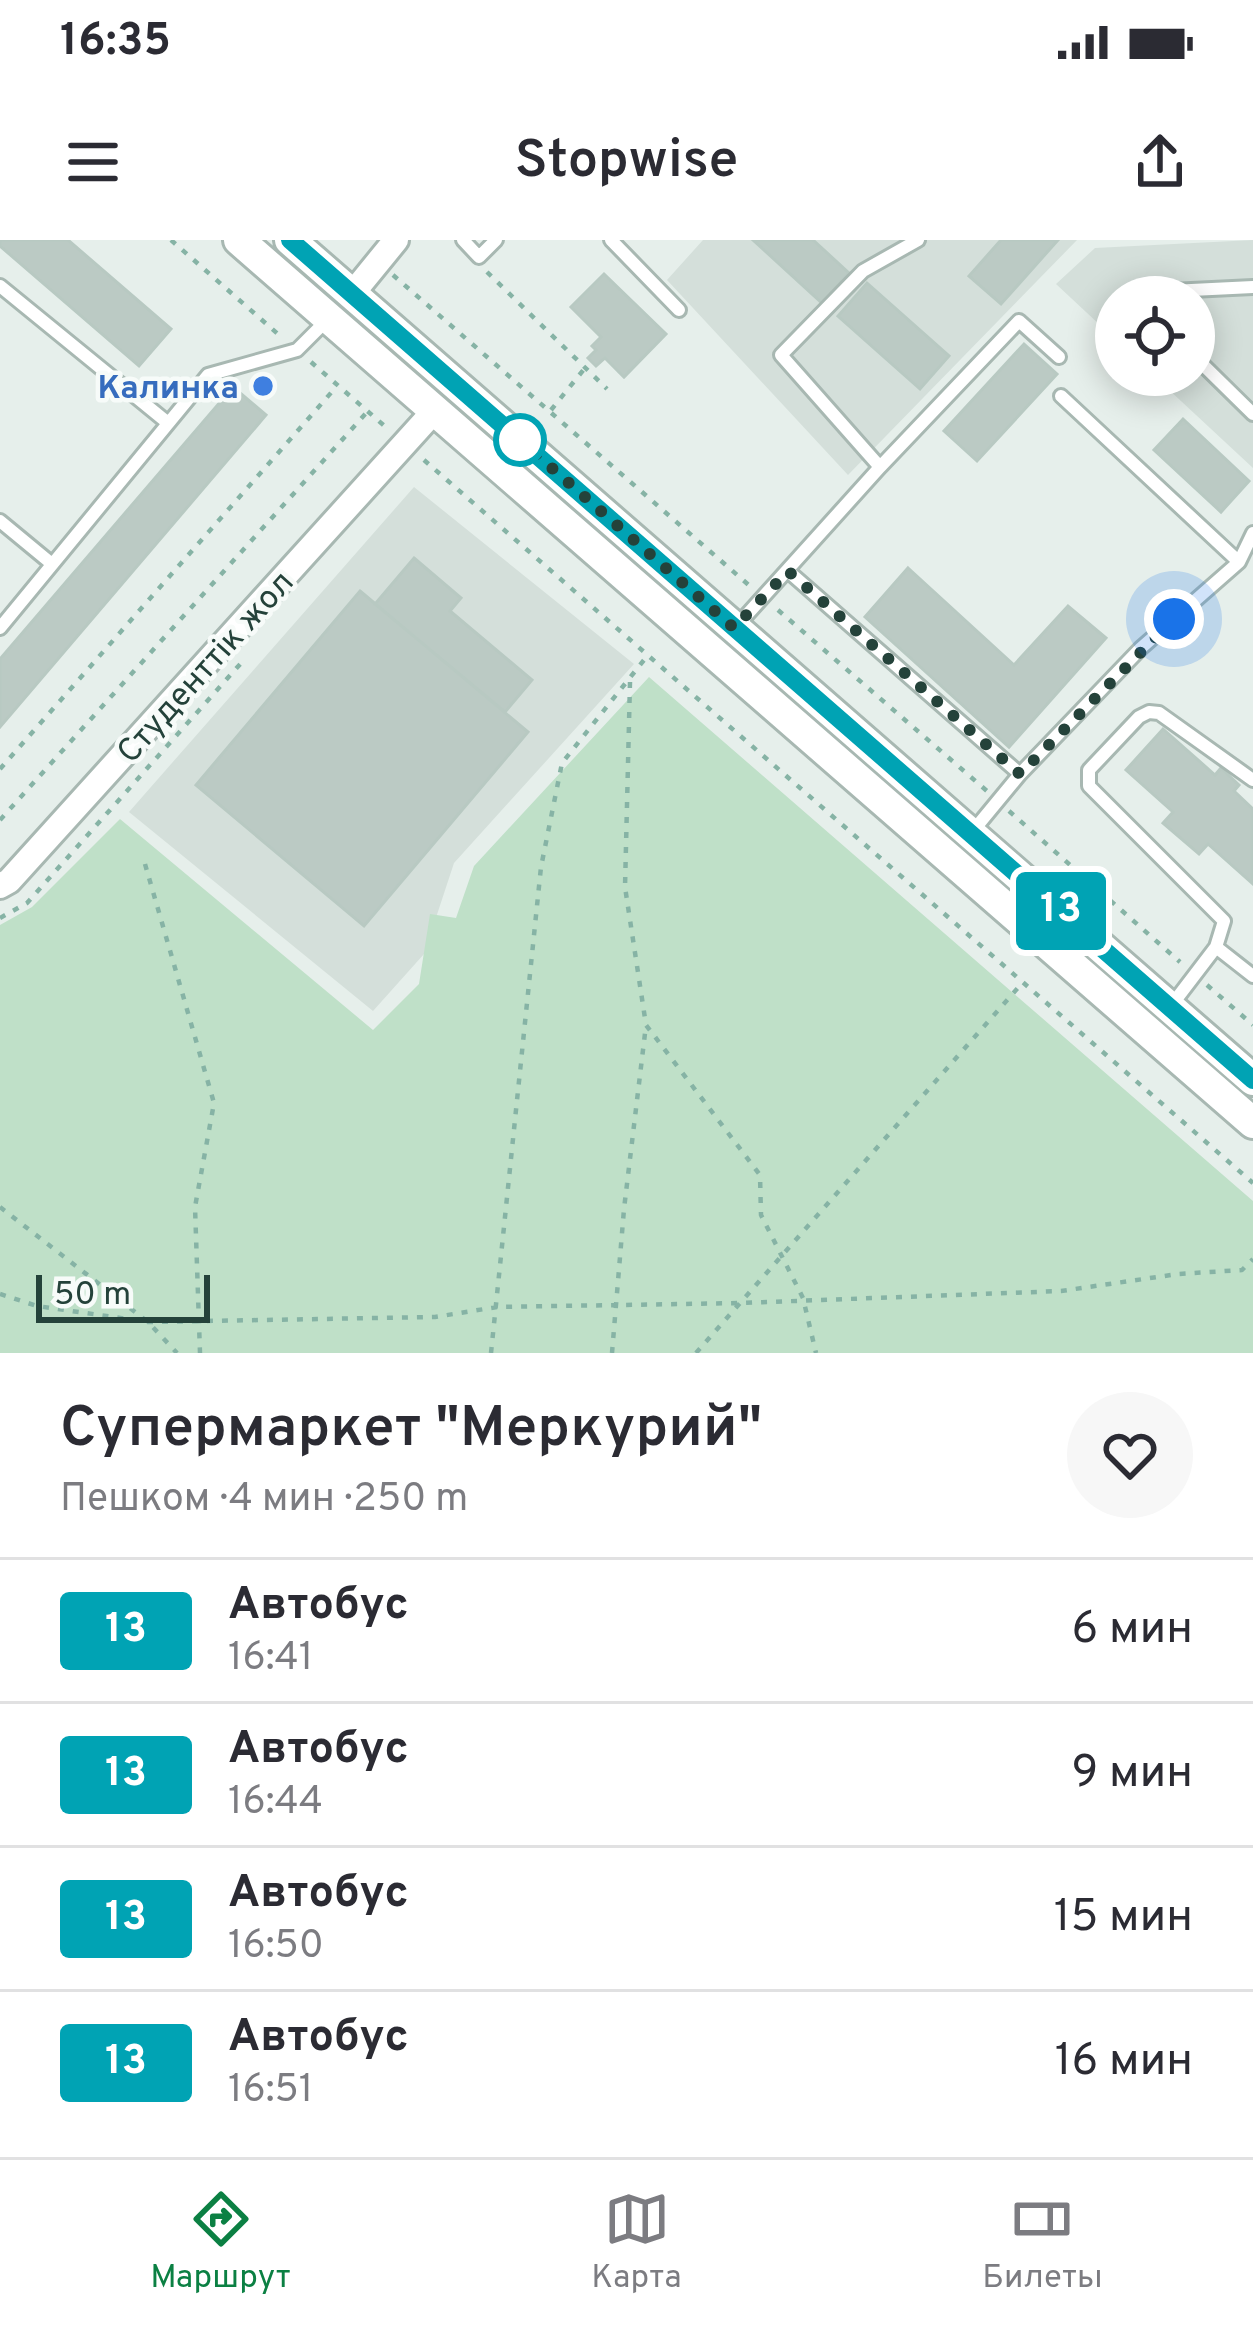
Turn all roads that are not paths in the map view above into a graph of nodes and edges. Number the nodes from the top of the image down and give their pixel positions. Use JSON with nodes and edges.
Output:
{"nodes":[{"id":1,"x":239,"y":240,"type":"edge"},
{"id":2,"x":290,"y":240,"type":"edge"},
{"id":3,"x":396,"y":240,"type":"edge"},
{"id":4,"x":463,"y":240,"type":"edge"},
{"id":5,"x":496,"y":240,"type":"edge"},
{"id":6,"x":611,"y":240,"type":"edge"},
{"id":7,"x":918,"y":240,"type":"edge"},
{"id":8,"x":0,"y":286,"type":"edge"},
{"id":9,"x":1253,"y":286,"type":"edge"},
{"id":10,"x":1215,"y":288,"type":"edge"},
{"id":11,"x":352,"y":294,"type":"junction"},
{"id":12,"x":679,"y":310,"type":"dead end"},
{"id":13,"x":328,"y":319,"type":"junction"},
{"id":14,"x":1059,"y":357,"type":"dead end"},
{"id":15,"x":1215,"y":377,"type":"edge"},
{"id":16,"x":1061,"y":396,"type":"dead end"},
{"id":17,"x":436,"y":409,"type":"junction"},
{"id":18,"x":1253,"y":414,"type":"edge"},
{"id":19,"x":168,"y":423,"type":"junction"},
{"id":20,"x":880,"y":467,"type":"junction"},
{"id":21,"x":0,"y":521,"type":"edge"},
{"id":22,"x":623,"y":530,"type":"junction"},
{"id":23,"x":1253,"y":533,"type":"edge"},
{"id":24,"x":602,"y":554,"type":"junction"},
{"id":25,"x":1239,"y":562,"type":"junction"},
{"id":26,"x":52,"y":564,"type":"junction"},
{"id":27,"x":788,"y":571,"type":"junction"},
{"id":28,"x":0,"y":628,"type":"edge"},
{"id":29,"x":734,"y":628,"type":"junction"},
{"id":30,"x":1020,"y":774,"type":"junction"},
{"id":31,"x":1253,"y":781,"type":"edge"},
{"id":32,"x":972,"y":832,"type":"junction"},
{"id":33,"x":0,"y":886,"type":"edge"},
{"id":34,"x":1216,"y":947,"type":"junction"},
{"id":35,"x":1112,"y":956,"type":"junction"},
{"id":36,"x":1253,"y":976,"type":"edge"},
{"id":37,"x":1090,"y":980,"type":"junction"},
{"id":38,"x":1170,"y":1007,"type":"junction"},
{"id":39,"x":1253,"y":1080,"type":"edge"},
{"id":40,"x":1253,"y":1123,"type":"edge"}],
"edges":[{"from":1,"to":13,"type":"street"},
{"from":2,"to":11,"type":"street"},
{"from":3,"to":11,"type":"street"},
{"from":4,"to":5,"type":"lane"},
{"from":6,"to":12,"type":"lane"},
{"from":7,"to":20,"type":"lane"},
{"from":8,"to":19,"type":"lane"},
{"from":9,"to":10,"type":"lane"},
{"from":11,"to":22,"type":"street"},
{"from":13,"to":17,"type":"street"},
{"from":13,"to":19,"type":"lane"},
{"from":14,"to":20,"type":"lane"},
{"from":15,"to":18,"type":"lane"},
{"from":16,"to":25,"type":"lane"},
{"from":17,"to":24,"type":"street"},
{"from":17,"to":33,"type":"street","name":"Студенттік жол"},
{"from":19,"to":26,"type":"lane"},
{"from":20,"to":27,"type":"lane"},
{"from":21,"to":26,"type":"lane"},
{"from":22,"to":24,"type":"street"},
{"from":22,"to":29,"type":"street"},
{"from":23,"to":25,"type":"lane"},
{"from":24,"to":37,"type":"street"},
{"from":25,"to":30,"type":"lane"},
{"from":26,"to":28,"type":"lane"},
{"from":27,"to":29,"type":"lane"},
{"from":27,"to":30,"type":"lane"},
{"from":29,"to":32,"type":"street"},
{"from":30,"to":32,"type":"lane"},
{"from":31,"to":34,"type":"lane"},
{"from":32,"to":35,"type":"street"},
{"from":34,"to":36,"type":"lane"},
{"from":34,"to":38,"type":"lane"},
{"from":35,"to":37,"type":"street"},
{"from":35,"to":38,"type":"street"},
{"from":37,"to":40,"type":"street"},
{"from":38,"to":39,"type":"street"}]}
